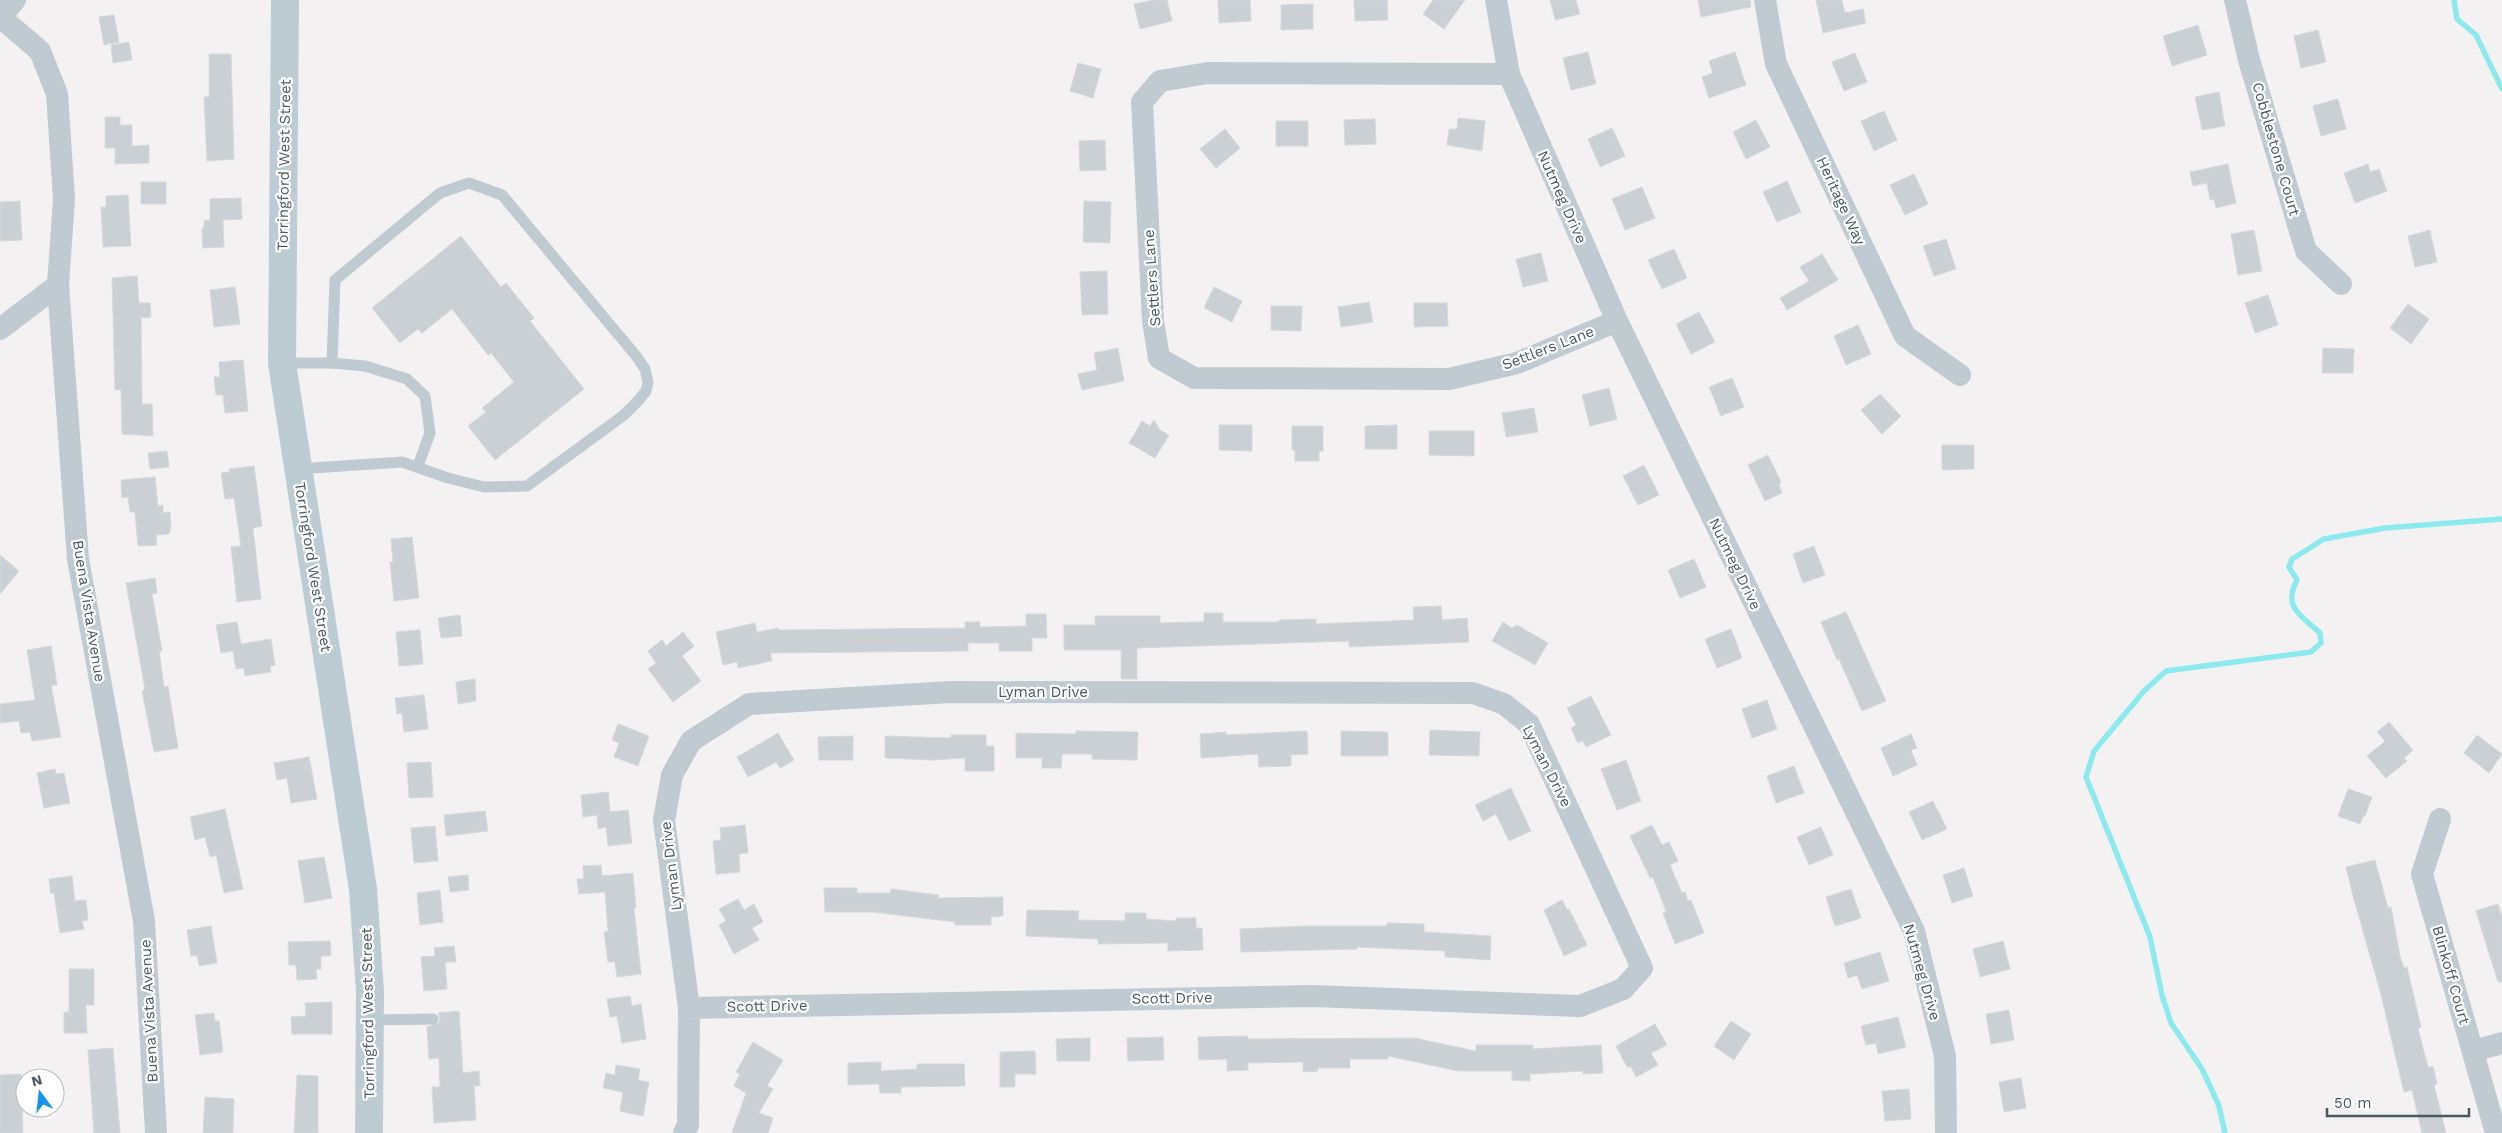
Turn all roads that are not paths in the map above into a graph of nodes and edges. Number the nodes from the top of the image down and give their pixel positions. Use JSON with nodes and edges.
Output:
{"nodes":[{"id":1,"x":15,"y":0,"type":"edge"},
{"id":2,"x":285,"y":0,"type":"edge"},
{"id":3,"x":1496,"y":0,"type":"edge"},
{"id":4,"x":1765,"y":0,"type":"edge"},
{"id":5,"x":2235,"y":0,"type":"edge"},
{"id":6,"x":0,"y":18,"type":"edge"},
{"id":7,"x":1509,"y":74,"type":"junction"},
{"id":8,"x":2341,"y":284,"type":"dead end"},
{"id":9,"x":58,"y":285,"type":"junction"},
{"id":10,"x":1617,"y":322,"type":"junction"},
{"id":11,"x":0,"y":329,"type":"edge"},
{"id":12,"x":282,"y":363,"type":"junction"},
{"id":13,"x":332,"y":363,"type":"junction"},
{"id":14,"x":1960,"y":375,"type":"dead end"},
{"id":15,"x":418,"y":466,"type":"junction"},
{"id":16,"x":297,"y":469,"type":"junction"},
{"id":17,"x":2440,"y":819,"type":"dead end"},
{"id":18,"x":1642,"y":968,"type":"joint"},
{"id":19,"x":690,"y":1008,"type":"junction"},
{"id":20,"x":433,"y":1019,"type":"dead end"},
{"id":21,"x":370,"y":1020,"type":"junction"},
{"id":22,"x":2502,"y":1043,"type":"edge"},
{"id":23,"x":2473,"y":1051,"type":"junction"},
{"id":24,"x":156,"y":1133,"type":"edge"},
{"id":25,"x":369,"y":1133,"type":"edge"},
{"id":26,"x":684,"y":1133,"type":"edge"},
{"id":27,"x":1946,"y":1133,"type":"edge"},
{"id":28,"x":2496,"y":1133,"type":"edge"}],
"edges":[{"from":1,"to":6,"type":"street"},
{"from":2,"to":12,"type":"main road","name":"Torringford West Street"},
{"from":3,"to":7,"type":"street","name":"Nutmeg Drive"},
{"from":4,"to":14,"type":"street","name":"Heritage Way"},
{"from":5,"to":8,"type":"street","name":"Cobblestone Court"},
{"from":6,"to":9,"type":"street","name":"Buena Vista Avenue"},
{"from":7,"to":10,"type":"street","name":"Nutmeg Drive"},
{"from":7,"to":10,"type":"street","name":"Settlers Lane"},
{"from":9,"to":11,"type":"street"},
{"from":9,"to":24,"type":"street","name":"Buena Vista Avenue"},
{"from":10,"to":27,"type":"street","name":"Nutmeg Drive"},
{"from":12,"to":13,"type":"lane"},
{"from":12,"to":16,"type":"main road","name":"Torringford West Street"},
{"from":13,"to":15,"type":"lane"},
{"from":13,"to":15,"type":"lane"},
{"from":15,"to":16,"type":"lane"},
{"from":16,"to":21,"type":"main road","name":"Torringford West Street"},
{"from":17,"to":23,"type":"street","name":"Blinkoff Court"},
{"from":18,"to":19,"type":"street","name":"Scott Drive"},
{"from":18,"to":19,"type":"street","name":"Lyman Drive"},
{"from":19,"to":26,"type":"street","name":"Lyman Drive"},
{"from":20,"to":21,"type":"lane"},
{"from":21,"to":25,"type":"main road","name":"Torringford West Street"},
{"from":22,"to":23,"type":"street"},
{"from":23,"to":28,"type":"street","name":"Blinkoff Court"}]}
